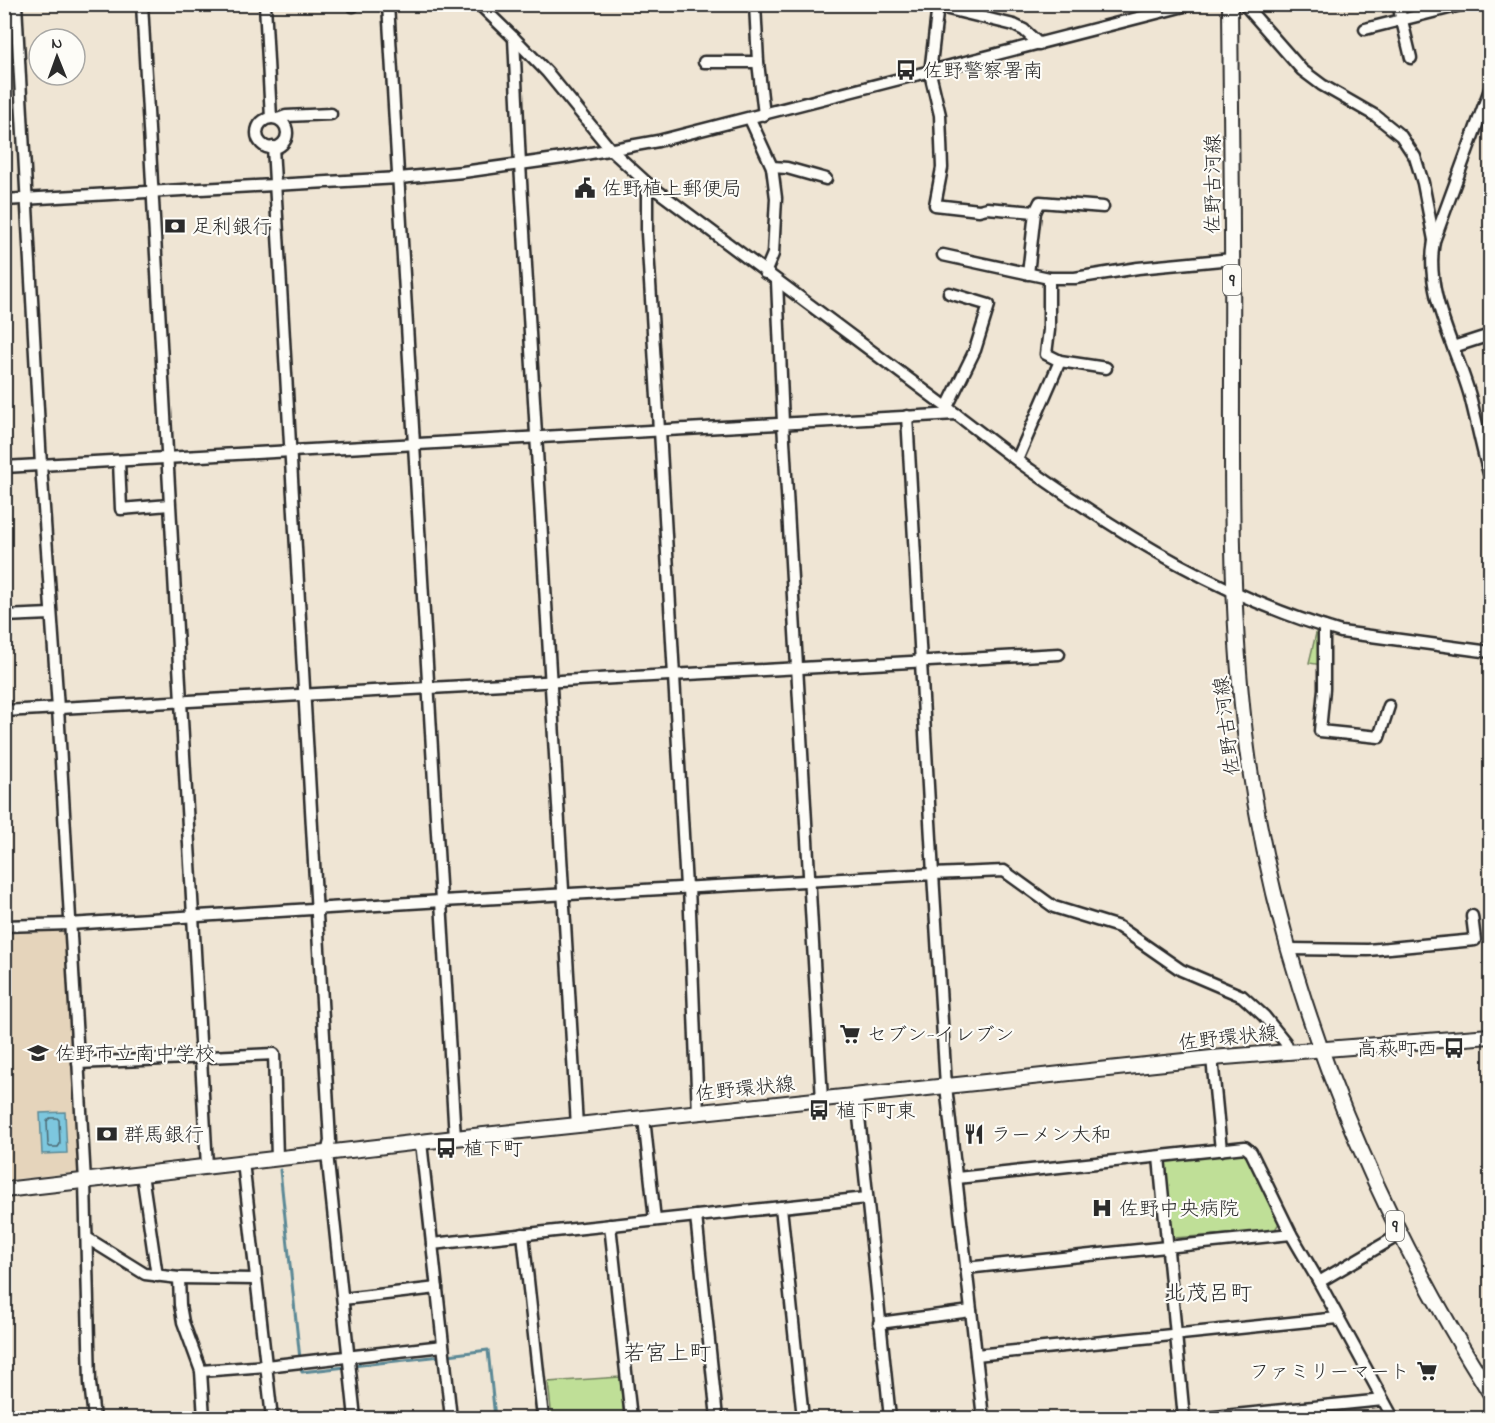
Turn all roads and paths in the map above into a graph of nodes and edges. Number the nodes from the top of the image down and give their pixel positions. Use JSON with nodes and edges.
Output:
{"nodes":[{"id":1,"x":16,"y":4,"type":"edge"},
{"id":2,"x":142,"y":4,"type":"edge"},
{"id":3,"x":265,"y":4,"type":"edge"},
{"id":4,"x":388,"y":4,"type":"edge"},
{"id":5,"x":479,"y":4,"type":"edge"},
{"id":6,"x":755,"y":4,"type":"edge"},
{"id":7,"x":1192,"y":4,"type":"edge"},
{"id":8,"x":1230,"y":4,"type":"edge"},
{"id":9,"x":1244,"y":4,"type":"edge"},
{"id":10,"x":1398,"y":4,"type":"edge"},
{"id":11,"x":1466,"y":4,"type":"edge"},
{"id":12,"x":935,"y":5,"type":"edge"},
{"id":13,"x":1402,"y":20,"type":"junction"},
{"id":14,"x":1365,"y":29,"type":"dead end"},
{"id":15,"x":514,"y":38,"type":"junction"},
{"id":16,"x":1039,"y":44,"type":"junction"},
{"id":17,"x":1411,"y":58,"type":"dead end"},
{"id":18,"x":704,"y":62,"type":"dead end"},
{"id":19,"x":758,"y":62,"type":"junction"},
{"id":20,"x":930,"y":73,"type":"junction"},
{"id":21,"x":1491,"y":89,"type":"edge"},
{"id":22,"x":332,"y":114,"type":"dead end"},
{"id":23,"x":764,"y":115,"type":"junction"},
{"id":24,"x":274,"y":118,"type":"junction"},
{"id":25,"x":750,"y":119,"type":"junction"},
{"id":26,"x":1485,"y":121,"type":"edge"},
{"id":27,"x":273,"y":147,"type":"junction"},
{"id":28,"x":611,"y":150,"type":"junction"},
{"id":29,"x":520,"y":164,"type":"junction"},
{"id":30,"x":772,"y":167,"type":"junction"},
{"id":31,"x":399,"y":178,"type":"junction"},
{"id":32,"x":826,"y":179,"type":"dead end"},
{"id":33,"x":646,"y":183,"type":"junction"},
{"id":34,"x":274,"y":186,"type":"junction"},
{"id":35,"x":152,"y":192,"type":"junction"},
{"id":36,"x":26,"y":198,"type":"junction"},
{"id":37,"x":4,"y":200,"type":"edge"},
{"id":38,"x":1103,"y":207,"type":"dead end"},
{"id":39,"x":1035,"y":212,"type":"junction"},
{"id":40,"x":1434,"y":241,"type":"junction"},
{"id":41,"x":943,"y":255,"type":"dead end"},
{"id":42,"x":1232,"y":259,"type":"junction"},
{"id":43,"x":765,"y":273,"type":"junction"},
{"id":44,"x":1028,"y":274,"type":"junction"},
{"id":45,"x":1049,"y":278,"type":"junction"},
{"id":46,"x":777,"y":281,"type":"junction"},
{"id":47,"x":950,"y":293,"type":"dead end"},
{"id":48,"x":1491,"y":336,"type":"edge"},
{"id":49,"x":1453,"y":347,"type":"junction"},
{"id":50,"x":1060,"y":361,"type":"junction"},
{"id":51,"x":1106,"y":368,"type":"dead end"},
{"id":52,"x":947,"y":407,"type":"junction"},
{"id":53,"x":956,"y":414,"type":"junction"},
{"id":54,"x":907,"y":416,"type":"junction"},
{"id":55,"x":783,"y":423,"type":"junction"},
{"id":56,"x":660,"y":430,"type":"junction"},
{"id":57,"x":537,"y":438,"type":"junction"},
{"id":58,"x":414,"y":444,"type":"junction"},
{"id":59,"x":290,"y":451,"type":"junction"},
{"id":60,"x":166,"y":457,"type":"junction"},
{"id":61,"x":1017,"y":460,"type":"junction"},
{"id":62,"x":119,"y":461,"type":"junction"},
{"id":63,"x":41,"y":465,"type":"junction"},
{"id":64,"x":4,"y":467,"type":"edge"},
{"id":65,"x":1490,"y":473,"type":"edge"},
{"id":66,"x":169,"y":506,"type":"junction"},
{"id":67,"x":1233,"y":592,"type":"junction"},
{"id":68,"x":51,"y":614,"type":"junction"},
{"id":69,"x":4,"y":616,"type":"edge"},
{"id":70,"x":1324,"y":627,"type":"junction"},
{"id":71,"x":1491,"y":652,"type":"edge"},
{"id":72,"x":1059,"y":654,"type":"dead end"},
{"id":73,"x":922,"y":660,"type":"junction"},
{"id":74,"x":796,"y":667,"type":"junction"},
{"id":75,"x":674,"y":674,"type":"junction"},
{"id":76,"x":550,"y":681,"type":"junction"},
{"id":77,"x":429,"y":688,"type":"junction"},
{"id":78,"x":304,"y":695,"type":"junction"},
{"id":79,"x":180,"y":702,"type":"junction"},
{"id":80,"x":1389,"y":706,"type":"dead end"},
{"id":81,"x":58,"y":708,"type":"junction"},
{"id":82,"x":4,"y":711,"type":"edge"},
{"id":83,"x":933,"y":874,"type":"junction"},
{"id":84,"x":810,"y":882,"type":"junction"},
{"id":85,"x":687,"y":887,"type":"junction"},
{"id":86,"x":563,"y":895,"type":"junction"},
{"id":87,"x":442,"y":901,"type":"junction"},
{"id":88,"x":317,"y":908,"type":"junction"},
{"id":89,"x":194,"y":915,"type":"junction"},
{"id":90,"x":1472,"y":916,"type":"dead end"},
{"id":91,"x":69,"y":924,"type":"junction"},
{"id":92,"x":4,"y":926,"type":"edge"},
{"id":93,"x":1289,"y":949,"type":"junction"},
{"id":94,"x":1491,"y":1036,"type":"edge"},
{"id":95,"x":1320,"y":1048,"type":"junction"},
{"id":96,"x":1289,"y":1051,"type":"junction"},
{"id":97,"x":201,"y":1056,"type":"junction"},
{"id":98,"x":1212,"y":1058,"type":"junction"},
{"id":99,"x":78,"y":1064,"type":"junction"},
{"id":100,"x":946,"y":1086,"type":"junction"},
{"id":101,"x":857,"y":1097,"type":"junction"},
{"id":102,"x":822,"y":1100,"type":"junction"},
{"id":103,"x":698,"y":1113,"type":"junction"},
{"id":104,"x":644,"y":1118,"type":"junction"},
{"id":105,"x":577,"y":1126,"type":"junction"},
{"id":106,"x":455,"y":1138,"type":"junction"},
{"id":107,"x":421,"y":1142,"type":"junction"},
{"id":108,"x":1221,"y":1150,"type":"junction"},
{"id":109,"x":327,"y":1153,"type":"junction"},
{"id":110,"x":1159,"y":1157,"type":"junction"},
{"id":111,"x":277,"y":1158,"type":"junction"},
{"id":112,"x":243,"y":1162,"type":"junction"},
{"id":113,"x":207,"y":1166,"type":"junction"},
{"id":114,"x":142,"y":1174,"type":"junction"},
{"id":115,"x":957,"y":1178,"type":"junction"},
{"id":116,"x":85,"y":1181,"type":"junction"},
{"id":117,"x":4,"y":1190,"type":"edge"},
{"id":118,"x":867,"y":1198,"type":"junction"},
{"id":119,"x":781,"y":1207,"type":"junction"},
{"id":120,"x":696,"y":1216,"type":"junction"},
{"id":121,"x":655,"y":1220,"type":"junction"},
{"id":122,"x":610,"y":1225,"type":"junction"},
{"id":123,"x":523,"y":1234,"type":"junction"},
{"id":124,"x":1291,"y":1234,"type":"junction"},
{"id":125,"x":1400,"y":1235,"type":"junction"},
{"id":126,"x":87,"y":1238,"type":"junction"},
{"id":127,"x":432,"y":1244,"type":"junction"},
{"id":128,"x":1167,"y":1247,"type":"junction"},
{"id":129,"x":966,"y":1268,"type":"junction"},
{"id":130,"x":156,"y":1276,"type":"junction"},
{"id":131,"x":179,"y":1278,"type":"junction"},
{"id":132,"x":255,"y":1279,"type":"junction"},
{"id":133,"x":1319,"y":1282,"type":"junction"},
{"id":134,"x":437,"y":1288,"type":"junction"},
{"id":135,"x":343,"y":1299,"type":"junction"},
{"id":136,"x":970,"y":1311,"type":"junction"},
{"id":137,"x":1338,"y":1318,"type":"junction"},
{"id":138,"x":879,"y":1323,"type":"junction"},
{"id":139,"x":1176,"y":1334,"type":"junction"},
{"id":140,"x":443,"y":1346,"type":"junction"},
{"id":141,"x":976,"y":1355,"type":"junction"},
{"id":142,"x":348,"y":1357,"type":"junction"},
{"id":143,"x":266,"y":1366,"type":"junction"},
{"id":144,"x":201,"y":1371,"type":"junction"},
{"id":145,"x":1491,"y":1393,"type":"edge"},
{"id":146,"x":1383,"y":1400,"type":"junction"},
{"id":147,"x":1221,"y":1418,"type":"edge"},
{"id":148,"x":94,"y":1419,"type":"edge"},
{"id":149,"x":204,"y":1419,"type":"edge"},
{"id":150,"x":272,"y":1419,"type":"edge"},
{"id":151,"x":355,"y":1419,"type":"edge"},
{"id":152,"x":451,"y":1419,"type":"edge"},
{"id":153,"x":543,"y":1419,"type":"edge"},
{"id":154,"x":631,"y":1419,"type":"edge"},
{"id":155,"x":717,"y":1419,"type":"edge"},
{"id":156,"x":803,"y":1419,"type":"edge"},
{"id":157,"x":890,"y":1419,"type":"edge"},
{"id":158,"x":983,"y":1419,"type":"edge"},
{"id":159,"x":1184,"y":1419,"type":"edge"},
{"id":160,"x":1204,"y":1419,"type":"edge"},
{"id":161,"x":1393,"y":1419,"type":"edge"}],
"edges":[{"from":1,"to":36,"type":"street"},
{"from":2,"to":35,"type":"street"},
{"from":3,"to":24,"type":"street"},
{"from":4,"to":31,"type":"street"},
{"from":5,"to":15,"type":"street"},
{"from":6,"to":19,"type":"street"},
{"from":7,"to":16,"type":"street"},
{"from":8,"to":42,"type":"main road","name":"佐野古河線","number":"9"},
{"from":9,"to":40,"type":"street"},
{"from":10,"to":13,"type":"street"},
{"from":11,"to":13,"type":"street"},
{"from":12,"to":16,"type":"street"},
{"from":12,"to":20,"type":"street"},
{"from":13,"to":14,"type":"street"},
{"from":13,"to":17,"type":"street"},
{"from":15,"to":28,"type":"street"},
{"from":15,"to":29,"type":"street"},
{"from":16,"to":20,"type":"street"},
{"from":18,"to":19,"type":"street"},
{"from":19,"to":23,"type":"street"},
{"from":20,"to":23,"type":"street"},
{"from":20,"to":39,"type":"street"},
{"from":21,"to":26,"type":"street"},
{"from":22,"to":24,"type":"street"},
{"from":23,"to":25,"type":"street"},
{"from":24,"to":27,"type":"street"},
{"from":24,"to":27,"type":"street"},
{"from":25,"to":28,"type":"street"},
{"from":25,"to":30,"type":"street"},
{"from":26,"to":40,"type":"street"},
{"from":27,"to":34,"type":"street"},
{"from":28,"to":29,"type":"street"},
{"from":28,"to":33,"type":"street"},
{"from":29,"to":31,"type":"street"},
{"from":29,"to":57,"type":"street"},
{"from":30,"to":32,"type":"street"},
{"from":30,"to":43,"type":"street"},
{"from":31,"to":34,"type":"street"},
{"from":31,"to":58,"type":"street"},
{"from":33,"to":43,"type":"street"},
{"from":33,"to":56,"type":"street"},
{"from":34,"to":35,"type":"street"},
{"from":34,"to":59,"type":"street"},
{"from":35,"to":36,"type":"street"},
{"from":35,"to":60,"type":"street"},
{"from":36,"to":37,"type":"street"},
{"from":36,"to":63,"type":"street"},
{"from":38,"to":39,"type":"street"},
{"from":39,"to":44,"type":"street"},
{"from":40,"to":49,"type":"street"},
{"from":41,"to":44,"type":"street"},
{"from":42,"to":45,"type":"street"},
{"from":42,"to":67,"type":"main road","name":"佐野古河線","number":"9"},
{"from":43,"to":46,"type":"street"},
{"from":44,"to":45,"type":"street"},
{"from":45,"to":50,"type":"street"},
{"from":46,"to":52,"type":"street"},
{"from":46,"to":55,"type":"street"},
{"from":47,"to":52,"type":"street"},
{"from":48,"to":49,"type":"street"},
{"from":49,"to":65,"type":"street"},
{"from":50,"to":51,"type":"street"},
{"from":50,"to":61,"type":"street"},
{"from":52,"to":53,"type":"street"},
{"from":53,"to":54,"type":"street"},
{"from":53,"to":61,"type":"street"},
{"from":54,"to":55,"type":"street"},
{"from":54,"to":73,"type":"street"},
{"from":55,"to":56,"type":"street"},
{"from":55,"to":74,"type":"street"},
{"from":56,"to":57,"type":"street"},
{"from":56,"to":75,"type":"street"},
{"from":57,"to":58,"type":"street"},
{"from":57,"to":76,"type":"street"},
{"from":58,"to":59,"type":"street"},
{"from":58,"to":77,"type":"street"},
{"from":59,"to":60,"type":"street"},
{"from":59,"to":78,"type":"street"},
{"from":60,"to":62,"type":"street"},
{"from":60,"to":66,"type":"street"},
{"from":61,"to":67,"type":"street"},
{"from":62,"to":63,"type":"street"},
{"from":62,"to":66,"type":"street"},
{"from":63,"to":64,"type":"street"},
{"from":63,"to":68,"type":"street"},
{"from":66,"to":79,"type":"street"},
{"from":67,"to":70,"type":"street"},
{"from":67,"to":93,"type":"main road","name":"佐野古河線","number":"9"},
{"from":68,"to":69,"type":"street"},
{"from":68,"to":81,"type":"street"},
{"from":70,"to":71,"type":"street"},
{"from":70,"to":80,"type":"street"},
{"from":72,"to":73,"type":"street"},
{"from":73,"to":74,"type":"street"},
{"from":73,"to":83,"type":"street"},
{"from":74,"to":75,"type":"street"},
{"from":74,"to":84,"type":"street"},
{"from":75,"to":76,"type":"street"},
{"from":75,"to":85,"type":"street"},
{"from":76,"to":77,"type":"street"},
{"from":76,"to":86,"type":"street"},
{"from":77,"to":78,"type":"street"},
{"from":77,"to":87,"type":"street"},
{"from":78,"to":79,"type":"street"},
{"from":78,"to":88,"type":"street"},
{"from":79,"to":81,"type":"street"},
{"from":79,"to":89,"type":"street"},
{"from":81,"to":82,"type":"street"},
{"from":81,"to":91,"type":"street"},
{"from":83,"to":84,"type":"street"},
{"from":83,"to":96,"type":"street"},
{"from":83,"to":100,"type":"street"},
{"from":84,"to":85,"type":"street"},
{"from":84,"to":102,"type":"street"},
{"from":85,"to":86,"type":"street"},
{"from":85,"to":103,"type":"street"},
{"from":86,"to":87,"type":"street"},
{"from":86,"to":105,"type":"street"},
{"from":87,"to":88,"type":"street"},
{"from":87,"to":106,"type":"street"},
{"from":88,"to":89,"type":"street"},
{"from":88,"to":109,"type":"street"},
{"from":89,"to":91,"type":"street"},
{"from":89,"to":97,"type":"street"},
{"from":90,"to":93,"type":"street"},
{"from":91,"to":92,"type":"street"},
{"from":91,"to":99,"type":"street"},
{"from":93,"to":95,"type":"main road","name":"佐野古河線","number":"9"},
{"from":94,"to":95,"type":"main road","name":"佐野環状線"},
{"from":95,"to":96,"type":"main road","name":"佐野環状線"},
{"from":95,"to":125,"type":"main road","name":"佐野古河線","number":"9"},
{"from":96,"to":98,"type":"main road","name":"佐野環状線"},
{"from":97,"to":99,"type":"street"},
{"from":97,"to":111,"type":"street"},
{"from":97,"to":113,"type":"street"},
{"from":98,"to":100,"type":"main road","name":"佐野環状線"},
{"from":98,"to":108,"type":"street"},
{"from":99,"to":116,"type":"street"},
{"from":100,"to":101,"type":"main road","name":"佐野環状線"},
{"from":100,"to":115,"type":"street"},
{"from":101,"to":102,"type":"main road","name":"佐野環状線"},
{"from":101,"to":118,"type":"street"},
{"from":102,"to":103,"type":"main road","name":"佐野環状線"},
{"from":103,"to":104,"type":"main road","name":"佐野環状線"},
{"from":104,"to":105,"type":"main road","name":"佐野環状線"},
{"from":104,"to":121,"type":"street"},
{"from":105,"to":106,"type":"main road","name":"佐野環状線"},
{"from":106,"to":107,"type":"main road","name":"佐野環状線"},
{"from":107,"to":109,"type":"main road","name":"佐野環状線"},
{"from":107,"to":127,"type":"street"},
{"from":108,"to":110,"type":"street"},
{"from":108,"to":124,"type":"street"},
{"from":109,"to":111,"type":"main road","name":"佐野環状線"},
{"from":109,"to":135,"type":"street"},
{"from":110,"to":115,"type":"street"},
{"from":110,"to":128,"type":"street"},
{"from":111,"to":112,"type":"main road","name":"佐野環状線"},
{"from":112,"to":113,"type":"main road","name":"佐野環状線"},
{"from":112,"to":132,"type":"street"},
{"from":113,"to":114,"type":"main road","name":"佐野環状線"},
{"from":114,"to":116,"type":"main road","name":"佐野環状線"},
{"from":114,"to":130,"type":"street"},
{"from":115,"to":129,"type":"street"},
{"from":116,"to":117,"type":"main road","name":"佐野環状線"},
{"from":116,"to":126,"type":"street"},
{"from":118,"to":119,"type":"street"},
{"from":118,"to":138,"type":"street"},
{"from":119,"to":120,"type":"street"},
{"from":119,"to":156,"type":"street"},
{"from":120,"to":121,"type":"street"},
{"from":120,"to":155,"type":"street"},
{"from":121,"to":122,"type":"street"},
{"from":122,"to":123,"type":"street"},
{"from":122,"to":154,"type":"street"},
{"from":123,"to":127,"type":"street"},
{"from":123,"to":153,"type":"street"},
{"from":124,"to":128,"type":"street"},
{"from":124,"to":133,"type":"street"},
{"from":125,"to":133,"type":"street"},
{"from":125,"to":145,"type":"main road","name":"佐野古河線","number":"9"},
{"from":126,"to":130,"type":"street"},
{"from":126,"to":148,"type":"street"},
{"from":127,"to":134,"type":"street"},
{"from":128,"to":129,"type":"street"},
{"from":128,"to":139,"type":"street"},
{"from":129,"to":136,"type":"street"},
{"from":130,"to":131,"type":"street"},
{"from":131,"to":132,"type":"street"},
{"from":131,"to":144,"type":"street"},
{"from":132,"to":143,"type":"street"},
{"from":133,"to":137,"type":"street"},
{"from":134,"to":135,"type":"street"},
{"from":134,"to":140,"type":"street"},
{"from":135,"to":142,"type":"street"},
{"from":136,"to":138,"type":"street"},
{"from":136,"to":141,"type":"street"},
{"from":137,"to":139,"type":"street"},
{"from":137,"to":146,"type":"street"},
{"from":138,"to":157,"type":"street"},
{"from":139,"to":141,"type":"street"},
{"from":139,"to":159,"type":"street"},
{"from":140,"to":142,"type":"street"},
{"from":140,"to":152,"type":"street"},
{"from":141,"to":158,"type":"street"},
{"from":142,"to":143,"type":"street"},
{"from":142,"to":151,"type":"street"},
{"from":143,"to":144,"type":"street"},
{"from":143,"to":150,"type":"street"},
{"from":144,"to":149,"type":"street"},
{"from":146,"to":147,"type":"street"},
{"from":146,"to":161,"type":"street"},
{"from":147,"to":160,"type":"street"}]}
